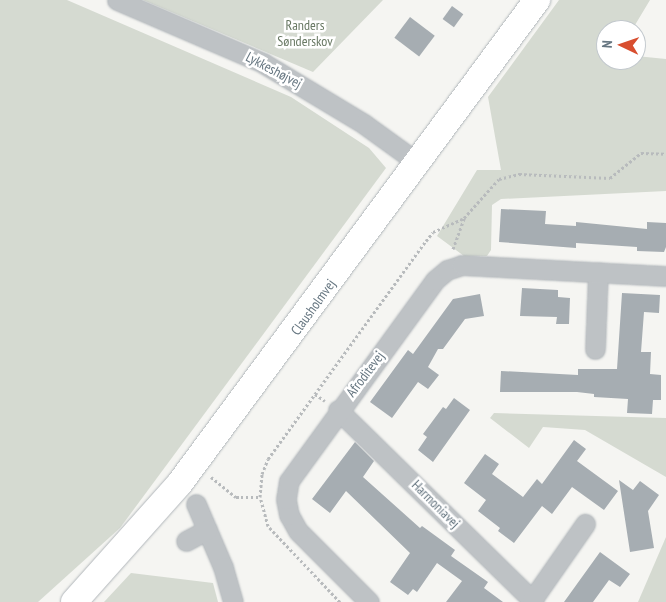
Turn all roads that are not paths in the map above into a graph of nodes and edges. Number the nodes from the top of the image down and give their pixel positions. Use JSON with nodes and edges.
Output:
{"nodes":[{"id":1,"x":117,"y":0,"type":"edge"},
{"id":2,"x":537,"y":0,"type":"edge"},
{"id":3,"x":418,"y":163,"type":"junction"},
{"id":4,"x":598,"y":272,"type":"junction"},
{"id":5,"x":666,"y":276,"type":"edge"},
{"id":6,"x":595,"y":348,"type":"dead end"},
{"id":7,"x":338,"y":410,"type":"junction"},
{"id":8,"x":196,"y":504,"type":"dead end"},
{"id":9,"x":585,"y":524,"type":"dead end"},
{"id":10,"x":207,"y":530,"type":"junction"},
{"id":11,"x":186,"y":540,"type":"dead end"},
{"id":12,"x":533,"y":601,"type":"edge"},
{"id":13,"x":74,"y":602,"type":"edge"},
{"id":14,"x":233,"y":602,"type":"edge"},
{"id":15,"x":369,"y":602,"type":"edge"}],
"edges":[{"from":1,"to":3,"type":"street","name":"Lykkeshøjvej"},
{"from":2,"to":3,"type":"street","name":"Clausholmvej"},
{"from":3,"to":13,"type":"street","name":"Clausholmvej"},
{"from":4,"to":5,"type":"street"},
{"from":4,"to":6,"type":"street"},
{"from":4,"to":7,"type":"street","name":"Afroditevej"},
{"from":7,"to":12,"type":"street","name":"Harmoniavej"},
{"from":7,"to":15,"type":"street","name":"Afroditevej"},
{"from":8,"to":10,"type":"street"},
{"from":9,"to":12,"type":"street","name":"Harmoniavej"},
{"from":10,"to":11,"type":"street"},
{"from":10,"to":14,"type":"street"}]}
